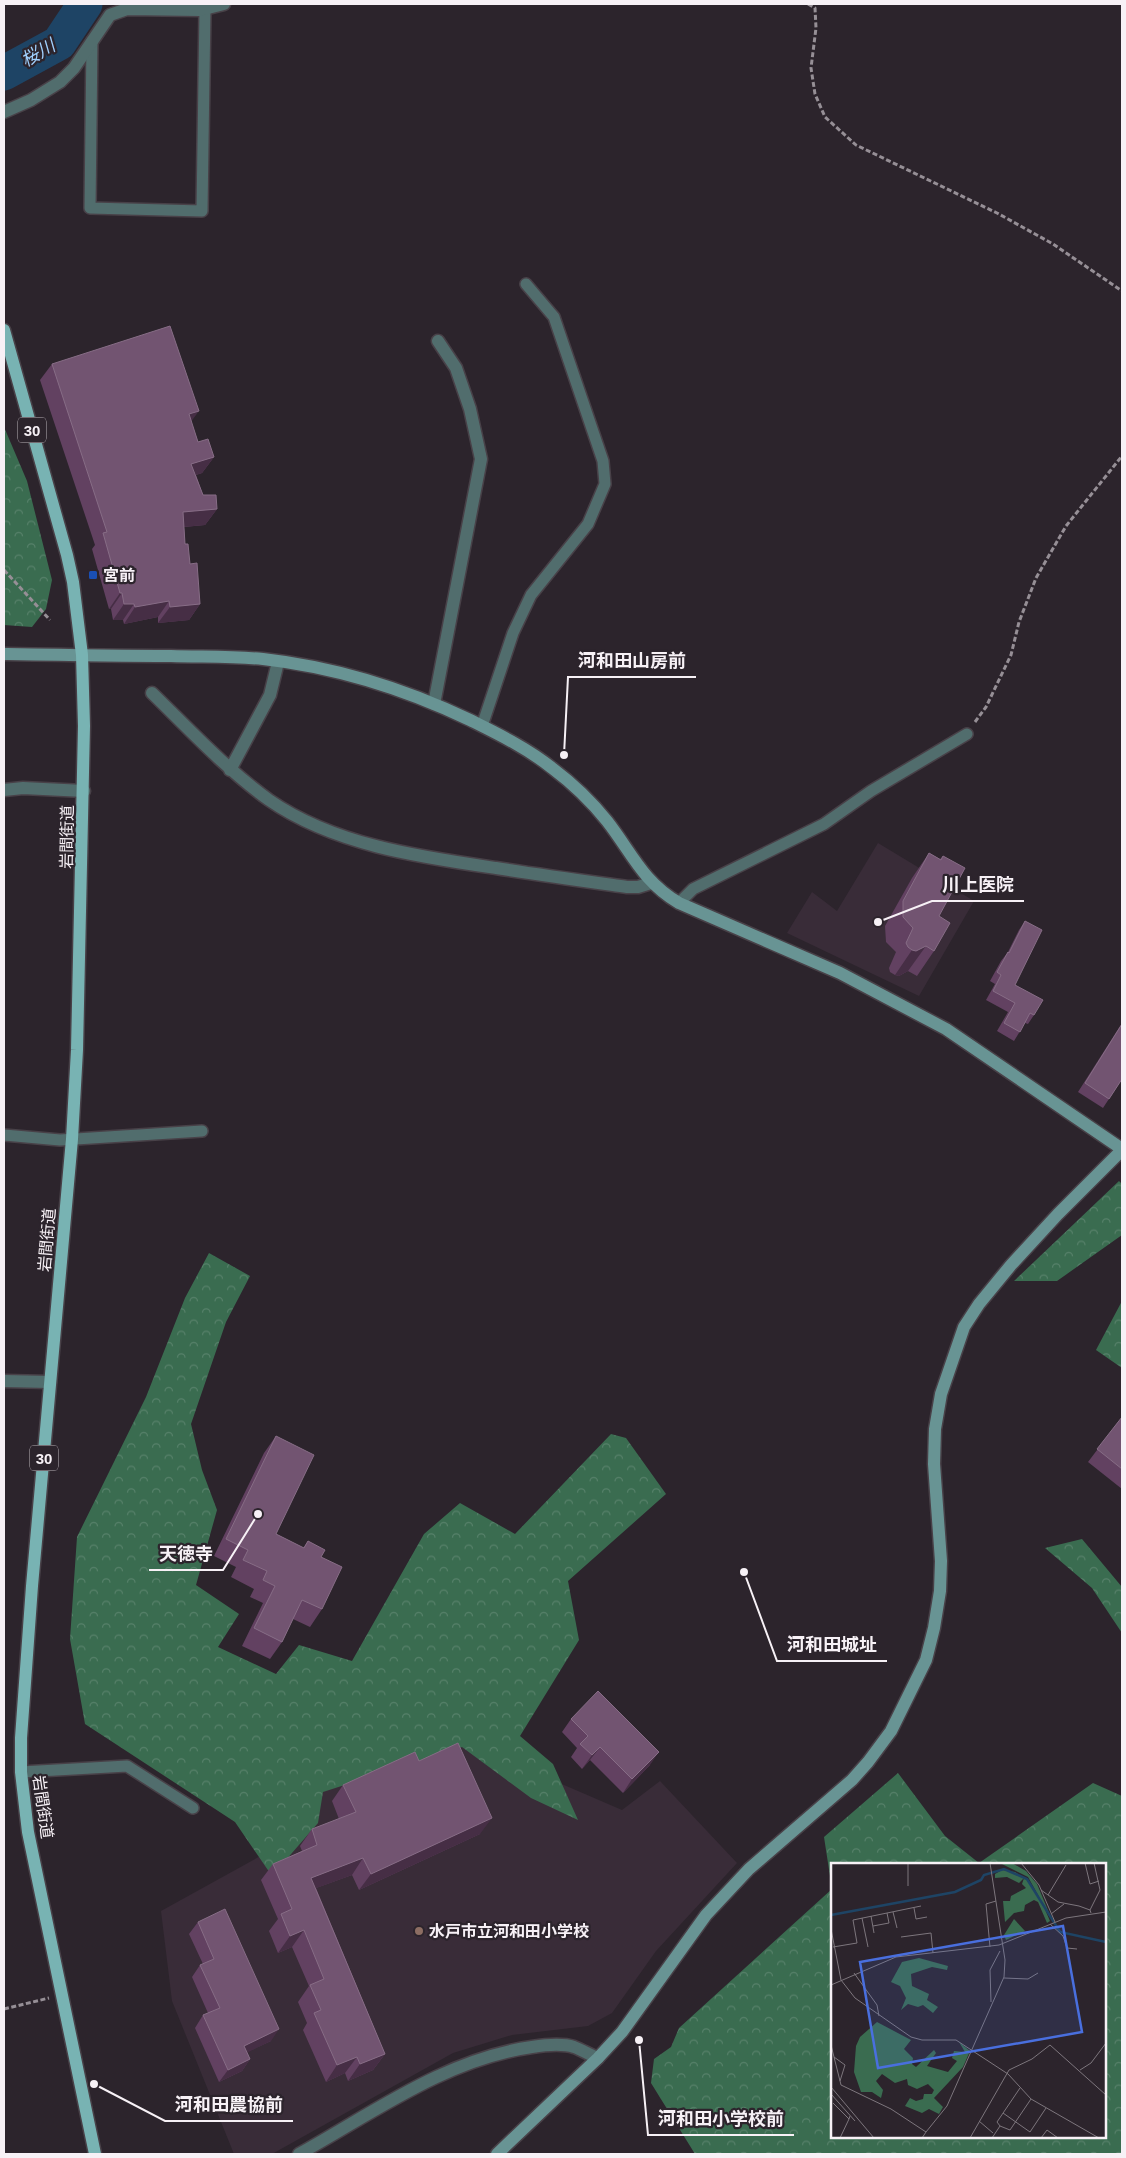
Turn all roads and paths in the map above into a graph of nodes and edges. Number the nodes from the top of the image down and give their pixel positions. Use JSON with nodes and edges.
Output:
{"nodes":[{"id":1,"x":224,"y":4,"type":"edge"},
{"id":2,"x":808,"y":4,"type":"edge"},
{"id":3,"x":817,"y":4,"type":"edge"},
{"id":4,"x":815,"y":8,"type":"junction"},
{"id":5,"x":205,"y":9,"type":"junction"},
{"id":6,"x":92,"y":41,"type":"junction"},
{"id":7,"x":4,"y":112,"type":"edge"},
{"id":8,"x":526,"y":284,"type":"dead end"},
{"id":9,"x":1122,"y":291,"type":"edge"},
{"id":10,"x":4,"y":330,"type":"edge"},
{"id":11,"x":438,"y":341,"type":"dead end"},
{"id":12,"x":1122,"y":456,"type":"edge"},
{"id":13,"x":4,"y":570,"type":"edge"},
{"id":14,"x":50,"y":620,"type":"dead end"},
{"id":15,"x":4,"y":654,"type":"edge"},
{"id":16,"x":82,"y":655,"type":"junction"},
{"id":17,"x":278,"y":662,"type":"junction"},
{"id":18,"x":152,"y":693,"type":"dead end"},
{"id":19,"x":434,"y":704,"type":"junction"},
{"id":20,"x":482,"y":726,"type":"junction"},
{"id":21,"x":967,"y":734,"type":"joint"},
{"id":22,"x":230,"y":770,"type":"junction"},
{"id":23,"x":4,"y":790,"type":"edge"},
{"id":24,"x":84,"y":791,"type":"junction"},
{"id":25,"x":651,"y":883,"type":"junction"},
{"id":26,"x":679,"y":903,"type":"junction"},
{"id":27,"x":202,"y":1131,"type":"dead end"},
{"id":28,"x":4,"y":1136,"type":"edge"},
{"id":29,"x":72,"y":1139,"type":"junction"},
{"id":30,"x":1122,"y":1149,"type":"edge"},
{"id":31,"x":4,"y":1381,"type":"edge"},
{"id":32,"x":50,"y":1382,"type":"junction"},
{"id":33,"x":21,"y":1772,"type":"junction"},
{"id":34,"x":193,"y":1808,"type":"dead end"},
{"id":35,"x":62,"y":1995,"type":"junction"},
{"id":36,"x":4,"y":2009,"type":"edge"},
{"id":37,"x":598,"y":2058,"type":"junction"},
{"id":38,"x":95,"y":2154,"type":"edge"},
{"id":39,"x":299,"y":2154,"type":"edge"},
{"id":40,"x":497,"y":2154,"type":"edge"}],
"edges":[{"from":1,"to":5,"type":"street"},
{"from":2,"to":4,"type":"path"},
{"from":3,"to":4,"type":"path"},
{"from":4,"to":9,"type":"path"},
{"from":5,"to":6,"type":"street"},
{"from":5,"to":6,"type":"lane"},
{"from":6,"to":7,"type":"street"},
{"from":8,"to":20,"type":"lane"},
{"from":10,"to":16,"type":"main road","name":"岩間街道","number":"30"},
{"from":11,"to":19,"type":"street"},
{"from":12,"to":21,"type":"path"},
{"from":13,"to":14,"type":"path"},
{"from":15,"to":16,"type":"street"},
{"from":16,"to":17,"type":"street"},
{"from":16,"to":24,"type":"main road","name":"岩間街道","number":"30"},
{"from":17,"to":19,"type":"street"},
{"from":17,"to":22,"type":"street"},
{"from":18,"to":22,"type":"street"},
{"from":19,"to":20,"type":"street"},
{"from":20,"to":25,"type":"street"},
{"from":21,"to":26,"type":"lane"},
{"from":22,"to":25,"type":"street"},
{"from":23,"to":24,"type":"street"},
{"from":24,"to":29,"type":"main road","name":"岩間街道","number":"30"},
{"from":25,"to":26,"type":"street"},
{"from":26,"to":30,"type":"street"},
{"from":27,"to":29,"type":"lane"},
{"from":28,"to":29,"type":"lane"},
{"from":29,"to":32,"type":"main road","name":"岩間街道","number":"30"},
{"from":30,"to":37,"type":"street"},
{"from":31,"to":32,"type":"street"},
{"from":32,"to":33,"type":"main road","name":"岩間街道","number":"30"},
{"from":33,"to":34,"type":"lane"},
{"from":33,"to":35,"type":"main road","name":"岩間街道","number":"30"},
{"from":35,"to":36,"type":"path"},
{"from":35,"to":38,"type":"main road","name":"岩間街道","number":"30"},
{"from":37,"to":39,"type":"street"},
{"from":37,"to":40,"type":"street"}]}
